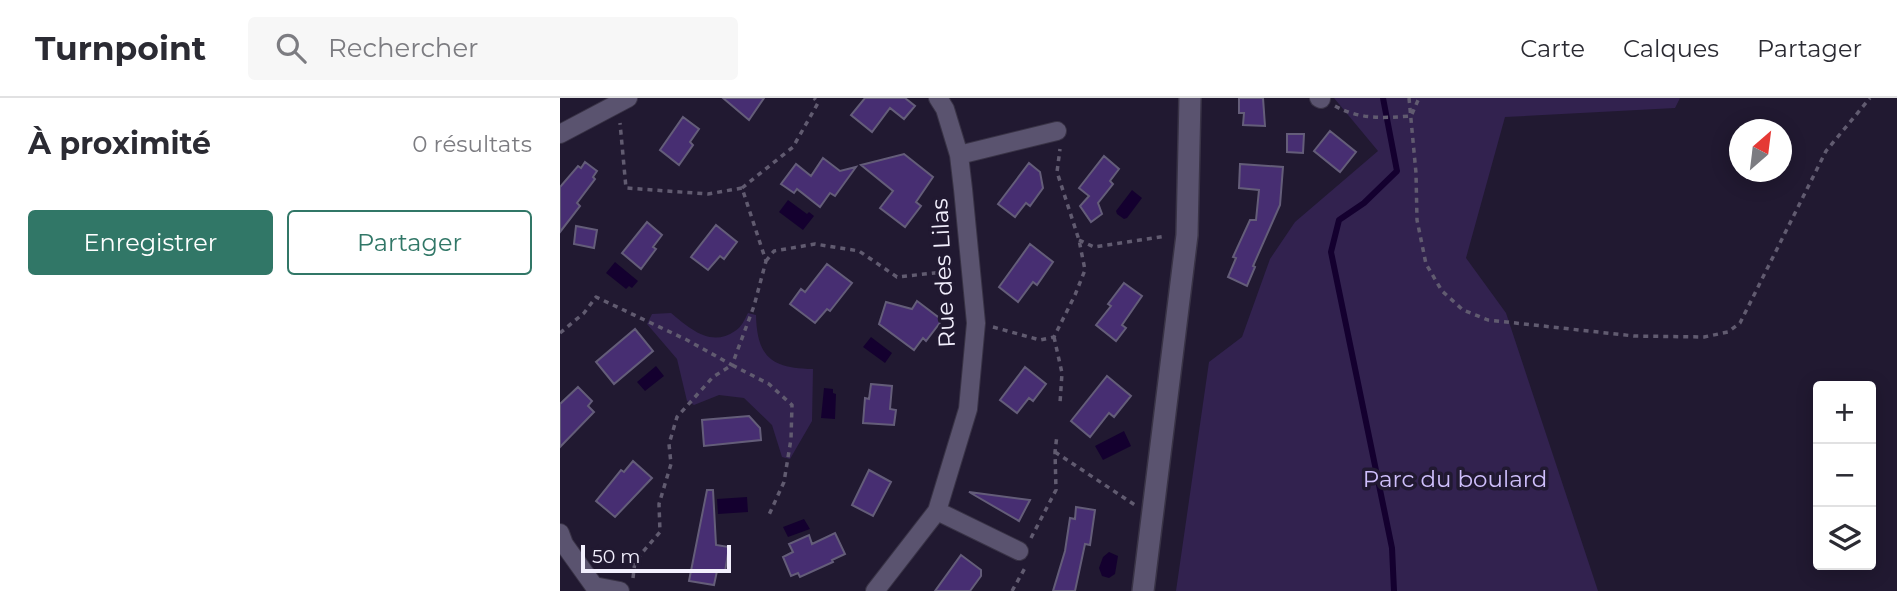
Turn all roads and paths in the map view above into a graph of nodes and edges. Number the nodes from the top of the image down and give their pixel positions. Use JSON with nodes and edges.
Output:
{"nodes":[{"id":1,"x":814,"y":98,"type":"edge"},
{"id":2,"x":938,"y":98,"type":"edge"},
{"id":3,"x":1190,"y":98,"type":"edge"},
{"id":4,"x":1320,"y":98,"type":"edge"},
{"id":5,"x":1409,"y":98,"type":"edge"},
{"id":6,"x":1419,"y":98,"type":"edge"},
{"id":7,"x":1870,"y":98,"type":"edge"},
{"id":8,"x":623,"y":100,"type":"edge"},
{"id":9,"x":1411,"y":116,"type":"junction"},
{"id":10,"x":1057,"y":131,"type":"joint"},
{"id":11,"x":560,"y":134,"type":"edge"},
{"id":12,"x":959,"y":155,"type":"junction"},
{"id":13,"x":742,"y":188,"type":"junction"},
{"id":14,"x":1187,"y":235,"type":"junction"},
{"id":15,"x":1079,"y":240,"type":"junction"},
{"id":16,"x":766,"y":261,"type":"junction"},
{"id":17,"x":971,"y":269,"type":"junction"},
{"id":18,"x":976,"y":323,"type":"junction"},
{"id":19,"x":560,"y":333,"type":"edge"},
{"id":20,"x":1054,"y":337,"type":"junction"},
{"id":21,"x":732,"y":365,"type":"junction"},
{"id":22,"x":1060,"y":403,"type":"dead end"},
{"id":23,"x":1057,"y":435,"type":"dead end"},
{"id":24,"x":1055,"y":452,"type":"junction"},
{"id":25,"x":937,"y":511,"type":"junction"},
{"id":26,"x":1153,"y":514,"type":"junction"},
{"id":27,"x":768,"y":517,"type":"dead end"},
{"id":28,"x":560,"y":533,"type":"edge"},
{"id":29,"x":1019,"y":551,"type":"junction"},
{"id":30,"x":623,"y":587,"type":"edge"},
{"id":31,"x":591,"y":588,"type":"edge"},
{"id":32,"x":875,"y":591,"type":"edge"},
{"id":33,"x":1012,"y":591,"type":"edge"},
{"id":34,"x":1143,"y":591,"type":"edge"}],
"edges":[{"from":1,"to":13,"type":"path"},
{"from":2,"to":12,"type":"street","name":"Rue des Lilas"},
{"from":3,"to":14,"type":"main road"},
{"from":4,"to":9,"type":"path"},
{"from":5,"to":9,"type":"path"},
{"from":6,"to":9,"type":"path"},
{"from":7,"to":9,"type":"path"},
{"from":8,"to":11,"type":"street"},
{"from":8,"to":13,"type":"path"},
{"from":10,"to":12,"type":"street"},
{"from":10,"to":15,"type":"path"},
{"from":12,"to":17,"type":"street","name":"Rue des Lilas"},
{"from":13,"to":16,"type":"path"},
{"from":14,"to":15,"type":"path"},
{"from":14,"to":26,"type":"main road"},
{"from":15,"to":20,"type":"path"},
{"from":16,"to":17,"type":"path"},
{"from":16,"to":21,"type":"path"},
{"from":17,"to":18,"type":"street","name":"Rue des Lilas"},
{"from":18,"to":20,"type":"path"},
{"from":18,"to":25,"type":"street","name":"Rue des Lilas"},
{"from":19,"to":21,"type":"path"},
{"from":20,"to":22,"type":"path"},
{"from":21,"to":27,"type":"path"},
{"from":21,"to":30,"type":"path"},
{"from":23,"to":24,"type":"path"},
{"from":24,"to":26,"type":"path"},
{"from":24,"to":29,"type":"path"},
{"from":25,"to":29,"type":"street"},
{"from":25,"to":32,"type":"street","name":"Rue des Lilas"},
{"from":26,"to":34,"type":"main road"},
{"from":28,"to":31,"type":"street"},
{"from":29,"to":33,"type":"path"},
{"from":30,"to":31,"type":"street"}]}
